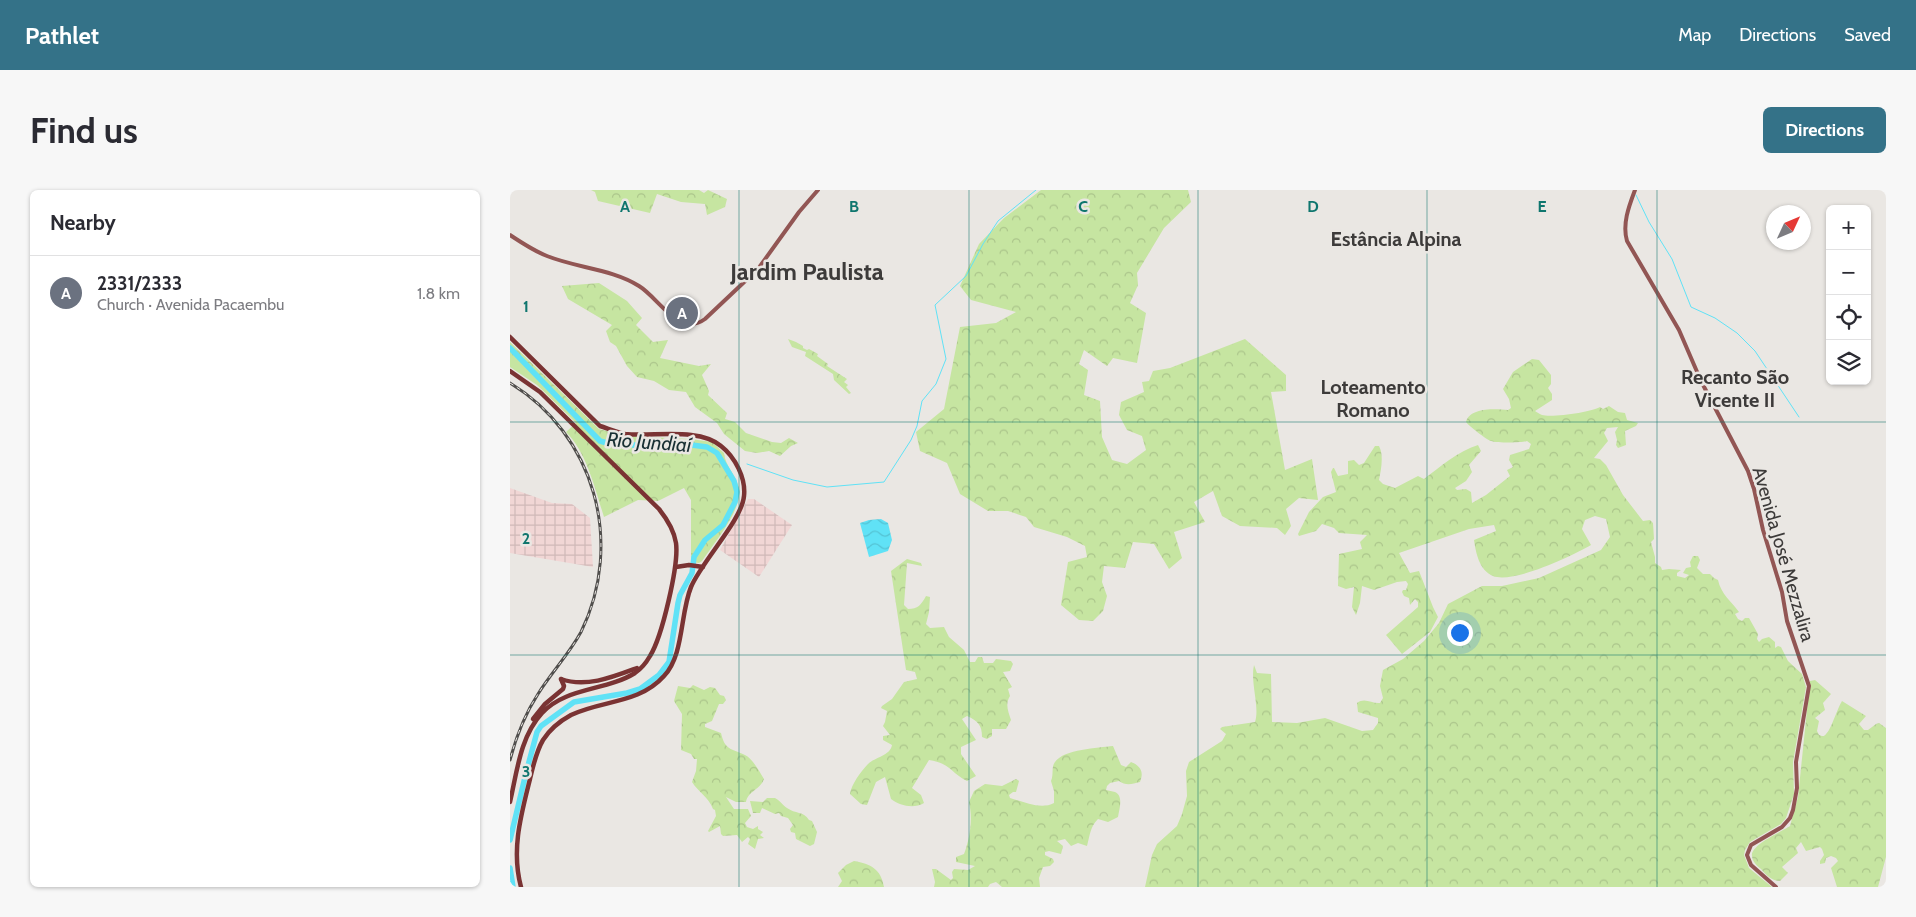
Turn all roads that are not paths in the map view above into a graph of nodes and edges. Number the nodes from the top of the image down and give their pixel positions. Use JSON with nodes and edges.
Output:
{"nodes":[{"id":1,"x":818,"y":190,"type":"edge"},
{"id":2,"x":1634,"y":190,"type":"edge"},
{"id":3,"x":510,"y":236,"type":"edge"},
{"id":4,"x":510,"y":337,"type":"edge"},
{"id":5,"x":510,"y":371,"type":"edge"},
{"id":6,"x":700,"y":566,"type":"junction"},
{"id":7,"x":676,"y":567,"type":"junction"},
{"id":8,"x":643,"y":666,"type":"junction"},
{"id":9,"x":528,"y":734,"type":"junction"},
{"id":10,"x":510,"y":802,"type":"edge"},
{"id":11,"x":521,"y":887,"type":"edge"},
{"id":12,"x":1776,"y":887,"type":"edge"}],
"edges":[{"from":1,"to":3,"type":"main road"},
{"from":2,"to":12,"type":"main road","name":"Avenida José Mezzalira"},
{"from":4,"to":6,"type":"main road"},
{"from":5,"to":7,"type":"main road"},
{"from":6,"to":7,"type":"main road"},
{"from":6,"to":11,"type":"main road"},
{"from":7,"to":8,"type":"main road"},
{"from":8,"to":9,"type":"main road"},
{"from":8,"to":9,"type":"main road"},
{"from":9,"to":10,"type":"main road"}]}
